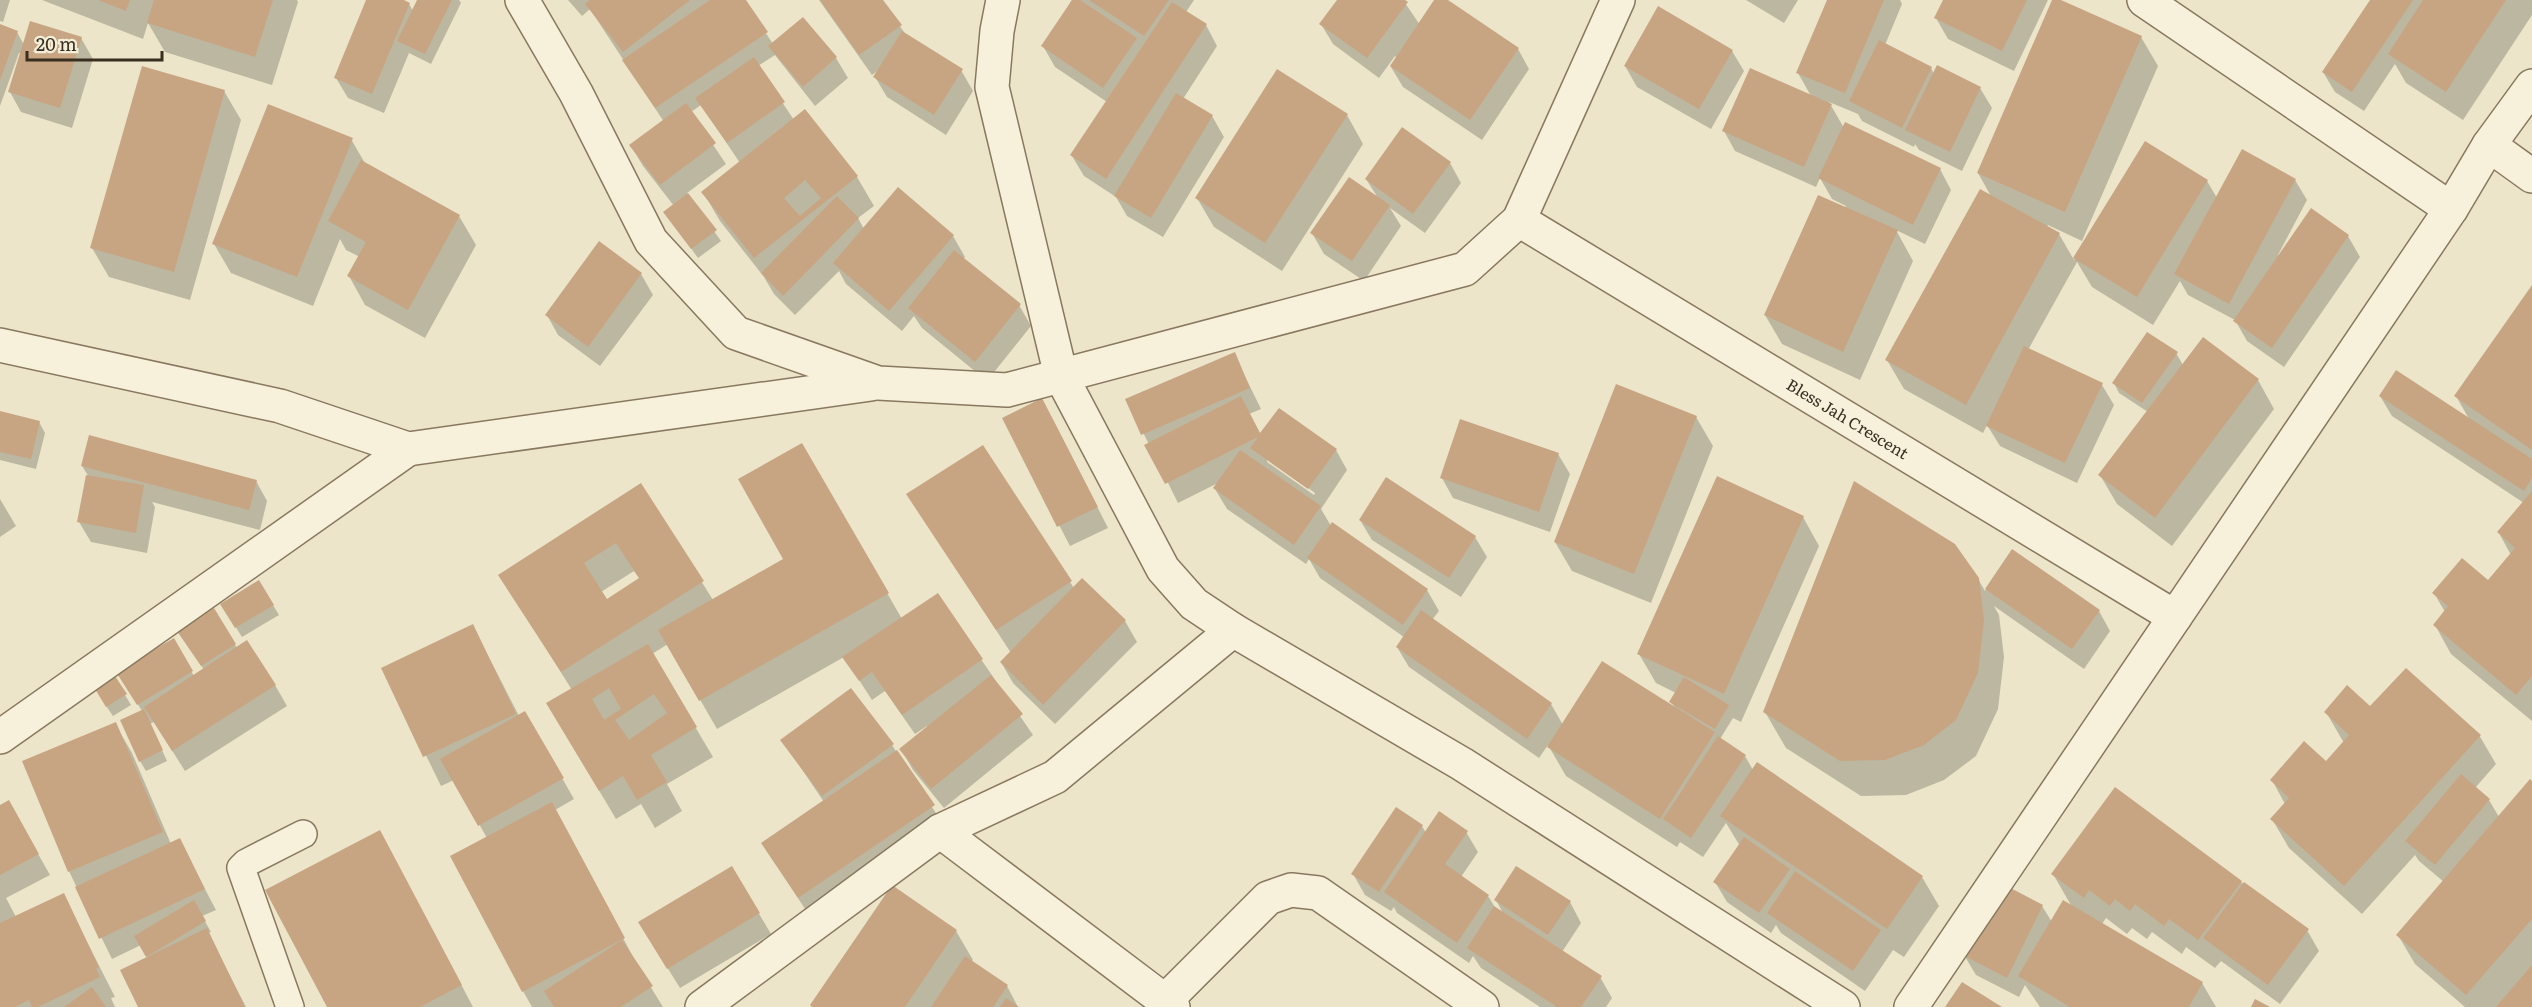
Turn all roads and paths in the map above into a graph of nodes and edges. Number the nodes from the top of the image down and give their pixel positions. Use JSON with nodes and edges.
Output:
{"nodes":[{"id":1,"x":522,"y":0,"type":"edge"},
{"id":2,"x":1004,"y":0,"type":"edge"},
{"id":3,"x":1618,"y":0,"type":"edge"},
{"id":4,"x":2144,"y":0,"type":"edge"},
{"id":5,"x":2532,"y":86,"type":"edge"},
{"id":6,"x":2489,"y":145,"type":"junction"},
{"id":7,"x":2532,"y":176,"type":"edge"},
{"id":8,"x":2451,"y":209,"type":"junction"},
{"id":9,"x":1519,"y":220,"type":"junction"},
{"id":10,"x":0,"y":345,"type":"edge"},
{"id":11,"x":1060,"y":376,"type":"junction"},
{"id":12,"x":878,"y":383,"type":"junction"},
{"id":13,"x":408,"y":449,"type":"junction"},
{"id":14,"x":2175,"y":617,"type":"junction"},
{"id":15,"x":1233,"y":630,"type":"junction"},
{"id":16,"x":0,"y":737,"type":"edge"},
{"id":17,"x":940,"y":831,"type":"junction"},
{"id":18,"x":303,"y":834,"type":"dead end"},
{"id":19,"x":1169,"y":1004,"type":"edge"},
{"id":20,"x":290,"y":1007,"type":"edge"},
{"id":21,"x":702,"y":1007,"type":"edge"},
{"id":22,"x":1482,"y":1007,"type":"edge"},
{"id":23,"x":1843,"y":1007,"type":"edge"},
{"id":24,"x":1911,"y":1007,"type":"edge"}],
"edges":[{"from":1,"to":12,"type":"street"},
{"from":2,"to":11,"type":"street"},
{"from":3,"to":9,"type":"street"},
{"from":4,"to":8,"type":"street"},
{"from":5,"to":6,"type":"street"},
{"from":6,"to":7,"type":"street"},
{"from":6,"to":8,"type":"street"},
{"from":8,"to":14,"type":"street"},
{"from":9,"to":11,"type":"street"},
{"from":9,"to":14,"type":"street","name":"Bless Jah Crescent"},
{"from":10,"to":13,"type":"street"},
{"from":11,"to":12,"type":"street"},
{"from":11,"to":15,"type":"street"},
{"from":12,"to":13,"type":"street"},
{"from":13,"to":16,"type":"street"},
{"from":14,"to":24,"type":"street"},
{"from":15,"to":17,"type":"street"},
{"from":15,"to":23,"type":"street"},
{"from":17,"to":19,"type":"street"},
{"from":17,"to":21,"type":"street"},
{"from":18,"to":20,"type":"lane"},
{"from":19,"to":22,"type":"street"}]}
